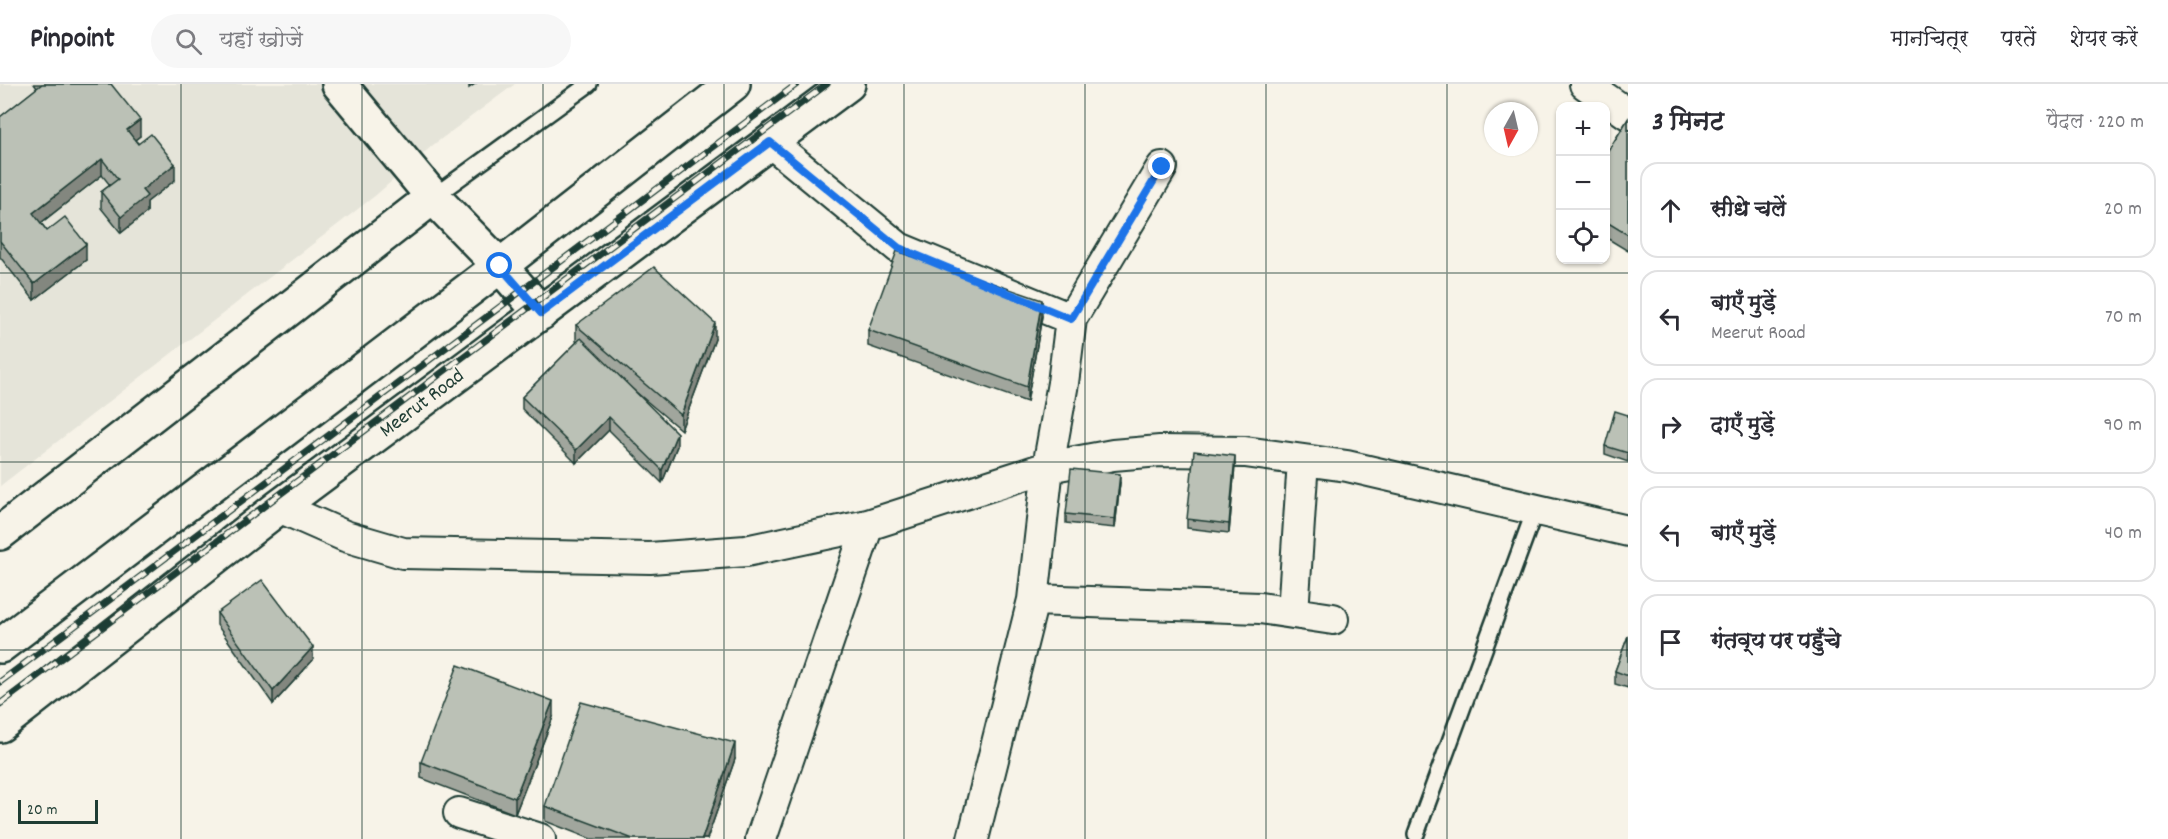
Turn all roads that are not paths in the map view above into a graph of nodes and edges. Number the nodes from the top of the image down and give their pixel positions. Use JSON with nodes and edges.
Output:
{"nodes":[{"id":1,"x":339,"y":84,"type":"edge"},
{"id":2,"x":589,"y":84,"type":"edge"},
{"id":3,"x":733,"y":84,"type":"edge"},
{"id":4,"x":848,"y":84,"type":"edge"},
{"id":5,"x":1585,"y":84,"type":"edge"},
{"id":6,"x":1628,"y":114,"type":"edge"},
{"id":7,"x":770,"y":142,"type":"junction"},
{"id":8,"x":1162,"y":167,"type":"dead end"},
{"id":9,"x":433,"y":197,"type":"junction"},
{"id":10,"x":500,"y":266,"type":"junction"},
{"id":11,"x":541,"y":313,"type":"junction"},
{"id":12,"x":1071,"y":319,"type":"junction"},
{"id":13,"x":1303,"y":460,"type":"junction"},
{"id":14,"x":1048,"y":467,"type":"junction"},
{"id":15,"x":279,"y":507,"type":"junction"},
{"id":16,"x":1535,"y":510,"type":"junction"},
{"id":17,"x":868,"y":525,"type":"junction"},
{"id":18,"x":1628,"y":531,"type":"edge"},
{"id":19,"x":0,"y":533,"type":"edge"},
{"id":20,"x":1033,"y":600,"type":"junction"},
{"id":21,"x":1293,"y":613,"type":"junction"},
{"id":22,"x":1332,"y":619,"type":"dead end"},
{"id":23,"x":0,"y":646,"type":"edge"},
{"id":24,"x":0,"y":725,"type":"edge"},
{"id":25,"x":459,"y":813,"type":"dead end"},
{"id":26,"x":1416,"y":834,"type":"dead end"},
{"id":27,"x":540,"y":839,"type":"edge"},
{"id":28,"x":761,"y":839,"type":"edge"},
{"id":29,"x":973,"y":839,"type":"edge"}],
"edges":[{"from":1,"to":9,"type":"main road"},
{"from":2,"to":9,"type":"lane"},
{"from":3,"to":10,"type":"main road"},
{"from":4,"to":7,"type":"main road","name":"Meerut Road"},
{"from":5,"to":6,"type":"street"},
{"from":7,"to":11,"type":"main road","name":"Meerut Road"},
{"from":7,"to":12,"type":"street"},
{"from":8,"to":12,"type":"street"},
{"from":9,"to":10,"type":"main road"},
{"from":9,"to":19,"type":"main road"},
{"from":10,"to":11,"type":"main road"},
{"from":10,"to":23,"type":"main road"},
{"from":11,"to":15,"type":"main road","name":"Meerut Road"},
{"from":12,"to":14,"type":"street"},
{"from":13,"to":14,"type":"street"},
{"from":13,"to":16,"type":"street"},
{"from":13,"to":21,"type":"street"},
{"from":14,"to":17,"type":"street"},
{"from":14,"to":20,"type":"street"},
{"from":15,"to":17,"type":"street"},
{"from":15,"to":24,"type":"main road","name":"Meerut Road"},
{"from":16,"to":18,"type":"street"},
{"from":16,"to":26,"type":"lane"},
{"from":17,"to":28,"type":"street"},
{"from":20,"to":21,"type":"street"},
{"from":20,"to":29,"type":"street"},
{"from":21,"to":22,"type":"street"},
{"from":25,"to":27,"type":"street"}]}
